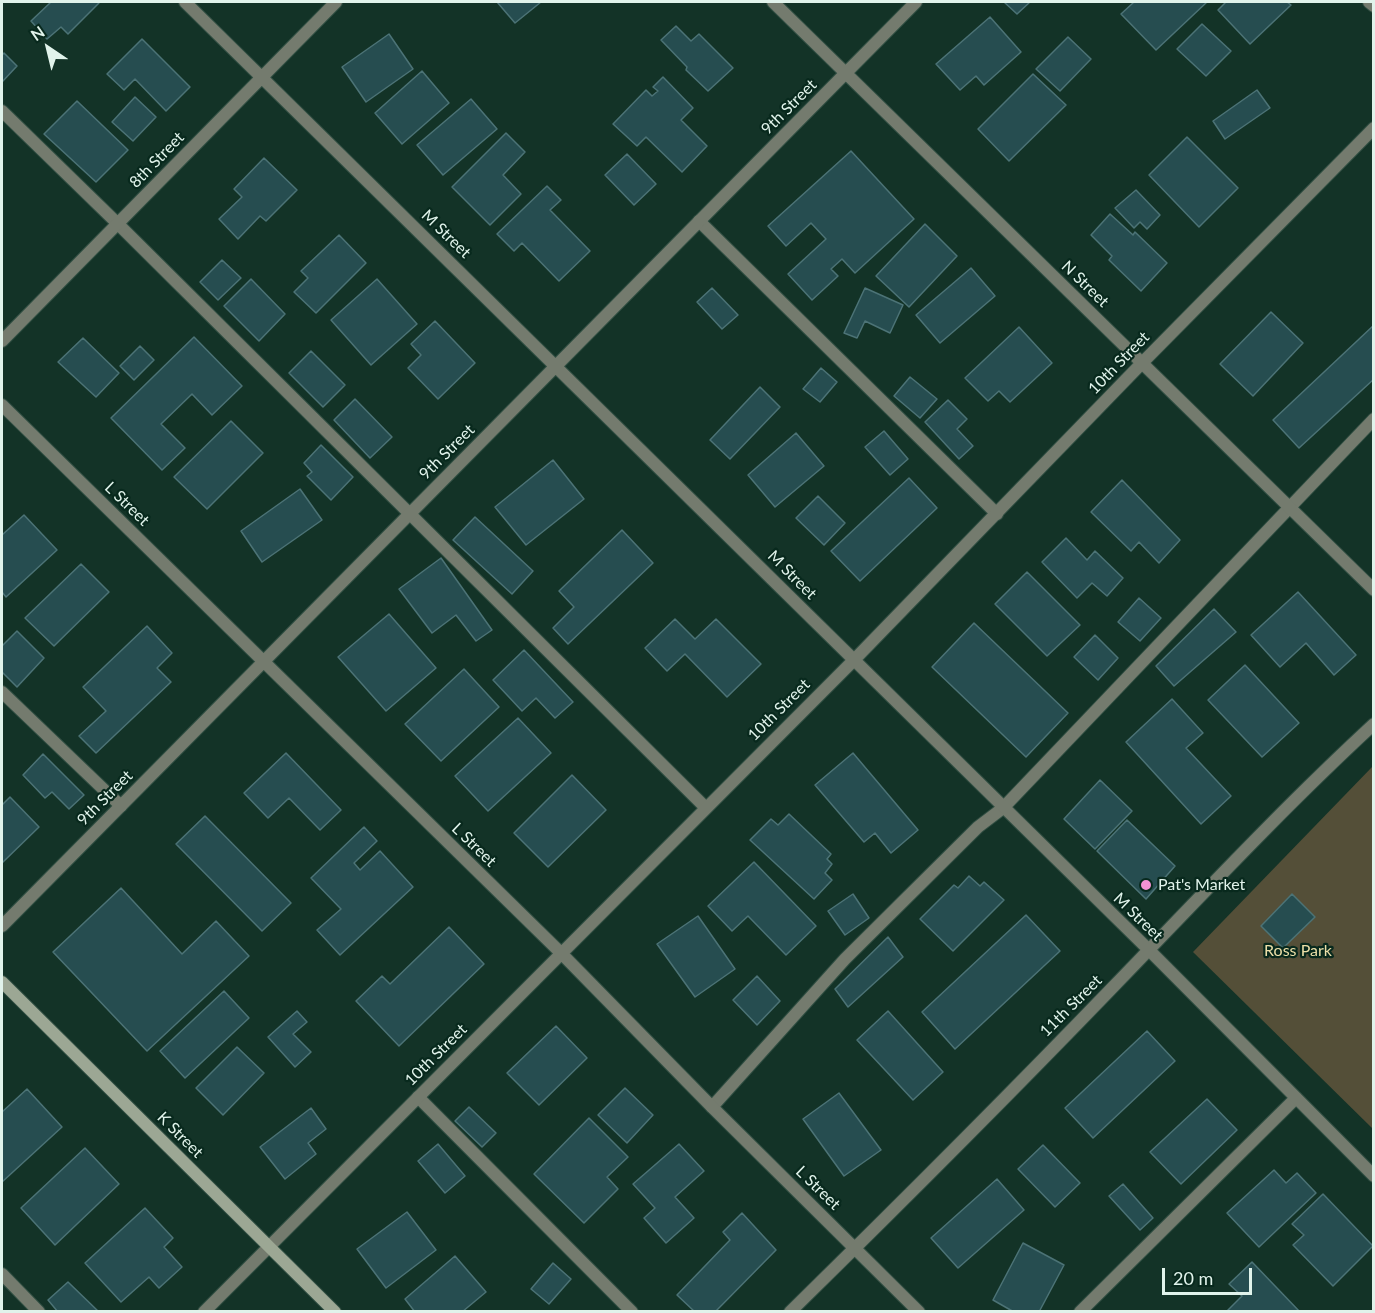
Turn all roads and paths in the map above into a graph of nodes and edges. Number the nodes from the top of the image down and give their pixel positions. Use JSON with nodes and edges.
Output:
{"nodes":[{"id":1,"x":185,"y":2,"type":"edge"},
{"id":2,"x":336,"y":2,"type":"edge"},
{"id":3,"x":773,"y":2,"type":"edge"},
{"id":4,"x":916,"y":2,"type":"edge"},
{"id":5,"x":1369,"y":2,"type":"edge"},
{"id":6,"x":1374,"y":6,"type":"edge"},
{"id":7,"x":846,"y":72,"type":"junction"},
{"id":8,"x":261,"y":76,"type":"junction"},
{"id":9,"x":2,"y":111,"type":"edge"},
{"id":10,"x":1374,"y":128,"type":"edge"},
{"id":11,"x":699,"y":221,"type":"junction"},
{"id":12,"x":117,"y":223,"type":"junction"},
{"id":13,"x":2,"y":341,"type":"edge"},
{"id":14,"x":1143,"y":362,"type":"junction"},
{"id":15,"x":556,"y":365,"type":"junction"},
{"id":16,"x":2,"y":405,"type":"edge"},
{"id":17,"x":1374,"y":419,"type":"edge"},
{"id":18,"x":1288,"y":508,"type":"junction"},
{"id":19,"x":997,"y":513,"type":"junction"},
{"id":20,"x":409,"y":514,"type":"junction"},
{"id":21,"x":1374,"y":590,"type":"edge"},
{"id":22,"x":854,"y":660,"type":"junction"},
{"id":23,"x":263,"y":662,"type":"junction"},
{"id":24,"x":2,"y":692,"type":"edge"},
{"id":25,"x":1374,"y":724,"type":"edge"},
{"id":26,"x":121,"y":806,"type":"junction"},
{"id":27,"x":705,"y":807,"type":"junction"},
{"id":28,"x":1003,"y":808,"type":"junction"},
{"id":29,"x":2,"y":926,"type":"edge"},
{"id":30,"x":1149,"y":950,"type":"junction"},
{"id":31,"x":561,"y":953,"type":"junction"},
{"id":32,"x":2,"y":982,"type":"edge"},
{"id":33,"x":418,"y":1097,"type":"junction"},
{"id":34,"x":1296,"y":1098,"type":"junction"},
{"id":35,"x":712,"y":1107,"type":"junction"},
{"id":36,"x":1374,"y":1176,"type":"edge"},
{"id":37,"x":269,"y":1246,"type":"junction"},
{"id":38,"x":856,"y":1247,"type":"junction"},
{"id":39,"x":2,"y":1274,"type":"edge"},
{"id":40,"x":39,"y":1311,"type":"edge"},
{"id":41,"x":204,"y":1311,"type":"edge"},
{"id":42,"x":335,"y":1311,"type":"edge"},
{"id":43,"x":633,"y":1311,"type":"edge"},
{"id":44,"x":790,"y":1311,"type":"edge"},
{"id":45,"x":919,"y":1311,"type":"edge"},
{"id":46,"x":1080,"y":1311,"type":"edge"}],
"edges":[{"from":1,"to":8,"type":"street","name":"M Street"},
{"from":2,"to":8,"type":"street","name":"8th Street"},
{"from":3,"to":7,"type":"street","name":"N Street"},
{"from":4,"to":7,"type":"street","name":"9th Street"},
{"from":5,"to":6,"type":"street"},
{"from":7,"to":11,"type":"street","name":"9th Street"},
{"from":7,"to":14,"type":"street","name":"N Street"},
{"from":8,"to":12,"type":"street","name":"8th Street"},
{"from":8,"to":15,"type":"street","name":"M Street"},
{"from":9,"to":12,"type":"street"},
{"from":10,"to":14,"type":"street","name":"10th Street"},
{"from":11,"to":15,"type":"street","name":"9th Street"},
{"from":11,"to":19,"type":"street"},
{"from":12,"to":13,"type":"street","name":"8th Street"},
{"from":12,"to":20,"type":"street"},
{"from":14,"to":18,"type":"street","name":"N Street"},
{"from":14,"to":19,"type":"street","name":"10th Street"},
{"from":15,"to":20,"type":"street","name":"9th Street"},
{"from":15,"to":22,"type":"street","name":"M Street"},
{"from":16,"to":23,"type":"street","name":"L Street"},
{"from":17,"to":18,"type":"street"},
{"from":18,"to":21,"type":"street","name":"N Street"},
{"from":18,"to":28,"type":"street"},
{"from":19,"to":22,"type":"street","name":"10th Street"},
{"from":20,"to":23,"type":"street","name":"9th Street"},
{"from":20,"to":27,"type":"street"},
{"from":22,"to":27,"type":"street","name":"10th Street"},
{"from":22,"to":28,"type":"street","name":"M Street"},
{"from":23,"to":26,"type":"street","name":"9th Street"},
{"from":23,"to":31,"type":"street","name":"L Street"},
{"from":24,"to":26,"type":"street"},
{"from":25,"to":30,"type":"street","name":"11th Street"},
{"from":26,"to":29,"type":"street","name":"9th Street"},
{"from":27,"to":31,"type":"street","name":"10th Street"},
{"from":28,"to":30,"type":"street","name":"M Street"},
{"from":28,"to":35,"type":"street"},
{"from":30,"to":34,"type":"street","name":"M Street"},
{"from":30,"to":38,"type":"street","name":"11th Street"},
{"from":31,"to":33,"type":"street","name":"10th Street"},
{"from":31,"to":35,"type":"street","name":"L Street"},
{"from":32,"to":37,"type":"street","name":"K Street"},
{"from":33,"to":37,"type":"street","name":"10th Street"},
{"from":33,"to":43,"type":"street"},
{"from":34,"to":36,"type":"street","name":"M Street"},
{"from":34,"to":46,"type":"street"},
{"from":35,"to":38,"type":"street","name":"L Street"},
{"from":37,"to":41,"type":"street","name":"10th Street"},
{"from":37,"to":42,"type":"street","name":"K Street"},
{"from":38,"to":44,"type":"street","name":"11th Street"},
{"from":38,"to":45,"type":"street","name":"L Street"},
{"from":39,"to":40,"type":"street"}]}
